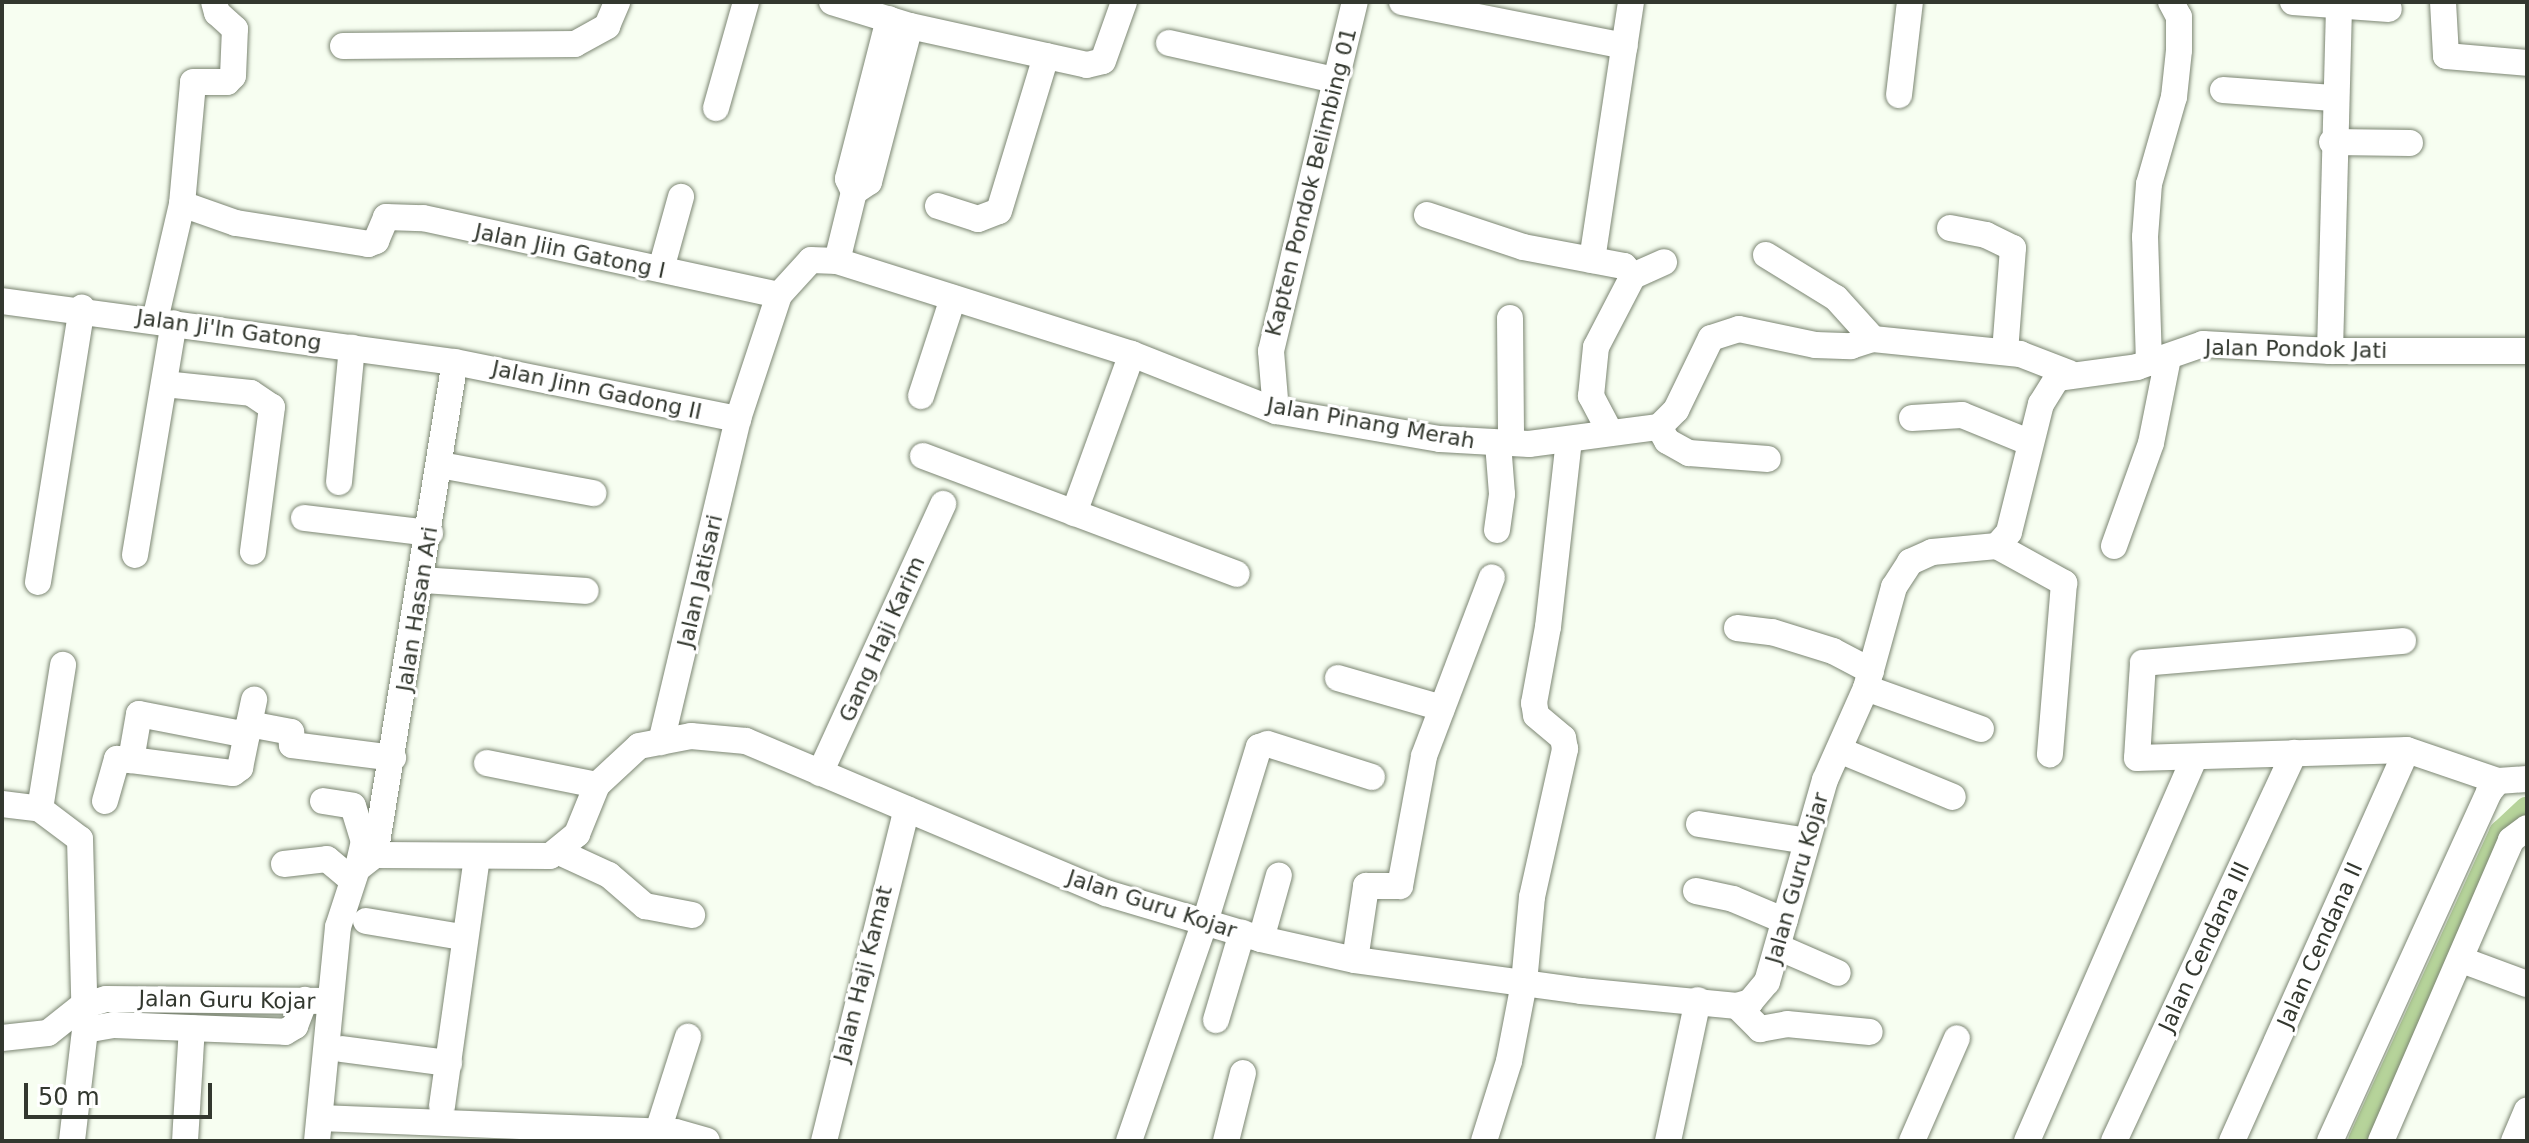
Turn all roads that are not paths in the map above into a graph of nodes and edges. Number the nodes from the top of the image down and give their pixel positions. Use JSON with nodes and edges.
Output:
{"nodes":[{"id":1,"x":214,"y":2,"type":"edge"},
{"id":2,"x":617,"y":2,"type":"edge"},
{"id":3,"x":746,"y":2,"type":"edge"},
{"id":4,"x":832,"y":2,"type":"edge"},
{"id":5,"x":1124,"y":2,"type":"edge"},
{"id":6,"x":1355,"y":2,"type":"edge"},
{"id":7,"x":1402,"y":2,"type":"edge"},
{"id":8,"x":1631,"y":2,"type":"edge"},
{"id":9,"x":1910,"y":2,"type":"edge"},
{"id":10,"x":2171,"y":2,"type":"edge"},
{"id":11,"x":2293,"y":2,"type":"edge"},
{"id":12,"x":2443,"y":2,"type":"edge"},
{"id":13,"x":2339,"y":6,"type":"junction"},
{"id":14,"x":2389,"y":9,"type":"dead end"},
{"id":15,"x":884,"y":15,"type":"edge"},
{"id":16,"x":1169,"y":43,"type":"dead end"},
{"id":17,"x":343,"y":46,"type":"dead end"},
{"id":18,"x":1625,"y":46,"type":"junction"},
{"id":19,"x":1046,"y":56,"type":"junction"},
{"id":20,"x":2527,"y":63,"type":"edge"},
{"id":21,"x":1335,"y":80,"type":"junction"},
{"id":22,"x":2223,"y":90,"type":"dead end"},
{"id":23,"x":1899,"y":95,"type":"dead end"},
{"id":24,"x":2333,"y":98,"type":"junction"},
{"id":25,"x":716,"y":108,"type":"dead end"},
{"id":26,"x":2332,"y":142,"type":"junction"},
{"id":27,"x":2410,"y":143,"type":"dead end"},
{"id":28,"x":681,"y":197,"type":"dead end"},
{"id":29,"x":182,"y":204,"type":"junction"},
{"id":30,"x":938,"y":206,"type":"dead end"},
{"id":31,"x":1427,"y":215,"type":"dead end"},
{"id":32,"x":1950,"y":228,"type":"dead end"},
{"id":33,"x":1766,"y":255,"type":"dead end"},
{"id":34,"x":1592,"y":260,"type":"junction"},
{"id":35,"x":837,"y":261,"type":"junction"},
{"id":36,"x":1664,"y":262,"type":"dead end"},
{"id":37,"x":661,"y":269,"type":"junction"},
{"id":38,"x":1633,"y":276,"type":"junction"},
{"id":39,"x":779,"y":295,"type":"junction"},
{"id":40,"x":953,"y":298,"type":"junction"},
{"id":41,"x":2,"y":301,"type":"edge"},
{"id":42,"x":82,"y":308,"type":"junction"},
{"id":43,"x":1510,"y":318,"type":"dead end"},
{"id":44,"x":164,"y":321,"type":"junction"},
{"id":45,"x":1873,"y":339,"type":"junction"},
{"id":46,"x":352,"y":348,"type":"junction"},
{"id":47,"x":2330,"y":351,"type":"junction"},
{"id":48,"x":2527,"y":351,"type":"edge"},
{"id":49,"x":2005,"y":352,"type":"junction"},
{"id":50,"x":1132,"y":354,"type":"junction"},
{"id":51,"x":2159,"y":360,"type":"junction"},
{"id":52,"x":455,"y":362,"type":"junction"},
{"id":53,"x":2069,"y":373,"type":"junction"},
{"id":54,"x":164,"y":384,"type":"junction"},
{"id":55,"x":921,"y":396,"type":"dead end"},
{"id":56,"x":1276,"y":411,"type":"junction"},
{"id":57,"x":1912,"y":418,"type":"dead end"},
{"id":58,"x":738,"y":419,"type":"junction"},
{"id":59,"x":1659,"y":427,"type":"junction"},
{"id":60,"x":1610,"y":432,"type":"junction"},
{"id":61,"x":1569,"y":440,"type":"junction"},
{"id":62,"x":1504,"y":443,"type":"junction"},
{"id":63,"x":2031,"y":443,"type":"junction"},
{"id":64,"x":923,"y":456,"type":"dead end"},
{"id":65,"x":1768,"y":459,"type":"dead end"},
{"id":66,"x":440,"y":465,"type":"junction"},
{"id":67,"x":339,"y":482,"type":"dead end"},
{"id":68,"x":593,"y":493,"type":"dead end"},
{"id":69,"x":943,"y":504,"type":"dead end"},
{"id":70,"x":1074,"y":513,"type":"junction"},
{"id":71,"x":304,"y":518,"type":"dead end"},
{"id":72,"x":1497,"y":530,"type":"dead end"},
{"id":73,"x":430,"y":533,"type":"junction"},
{"id":74,"x":1997,"y":546,"type":"junction"},
{"id":75,"x":2114,"y":546,"type":"dead end"},
{"id":76,"x":253,"y":552,"type":"dead end"},
{"id":77,"x":135,"y":555,"type":"dead end"},
{"id":78,"x":1237,"y":574,"type":"dead end"},
{"id":79,"x":1492,"y":577,"type":"dead end"},
{"id":80,"x":422,"y":580,"type":"junction"},
{"id":81,"x":38,"y":582,"type":"dead end"},
{"id":82,"x":586,"y":591,"type":"dead end"},
{"id":83,"x":1737,"y":628,"type":"dead end"},
{"id":84,"x":2403,"y":641,"type":"dead end"},
{"id":85,"x":63,"y":665,"type":"dead end"},
{"id":86,"x":1338,"y":678,"type":"dead end"},
{"id":87,"x":1868,"y":679,"type":"junction"},
{"id":88,"x":1442,"y":708,"type":"junction"},
{"id":89,"x":250,"y":720,"type":"junction"},
{"id":90,"x":1981,"y":729,"type":"dead end"},
{"id":91,"x":661,"y":742,"type":"junction"},
{"id":92,"x":1839,"y":750,"type":"junction"},
{"id":93,"x":2407,"y":750,"type":"junction"},
{"id":94,"x":2294,"y":753,"type":"junction"},
{"id":95,"x":2050,"y":754,"type":"dead end"},
{"id":96,"x":2195,"y":757,"type":"junction"},
{"id":97,"x":393,"y":758,"type":"junction"},
{"id":98,"x":131,"y":760,"type":"junction"},
{"id":99,"x":487,"y":763,"type":"dead end"},
{"id":100,"x":820,"y":773,"type":"junction"},
{"id":101,"x":1372,"y":777,"type":"dead end"},
{"id":102,"x":2527,"y":779,"type":"edge"},
{"id":103,"x":2498,"y":781,"type":"junction"},
{"id":104,"x":597,"y":785,"type":"junction"},
{"id":105,"x":1953,"y":797,"type":"dead end"},
{"id":106,"x":105,"y":801,"type":"dead end"},
{"id":107,"x":323,"y":801,"type":"dead end"},
{"id":108,"x":2,"y":804,"type":"edge"},
{"id":109,"x":40,"y":809,"type":"junction"},
{"id":110,"x":907,"y":809,"type":"junction"},
{"id":111,"x":1699,"y":824,"type":"dead end"},
{"id":112,"x":2519,"y":834,"type":"edge"},
{"id":113,"x":1807,"y":841,"type":"junction"},
{"id":114,"x":559,"y":852,"type":"junction"},
{"id":115,"x":477,"y":856,"type":"junction"},
{"id":116,"x":284,"y":864,"type":"dead end"},
{"id":117,"x":361,"y":868,"type":"junction"},
{"id":118,"x":1279,"y":875,"type":"dead end"},
{"id":119,"x":1696,"y":891,"type":"dead end"},
{"id":120,"x":692,"y":915,"type":"dead end"},
{"id":121,"x":366,"y":921,"type":"dead end"},
{"id":122,"x":1785,"y":921,"type":"junction"},
{"id":123,"x":1205,"y":922,"type":"junction"},
{"id":124,"x":1251,"y":936,"type":"junction"},
{"id":125,"x":462,"y":937,"type":"junction"},
{"id":126,"x":1778,"y":947,"type":"junction"},
{"id":127,"x":1355,"y":960,"type":"junction"},
{"id":128,"x":2462,"y":960,"type":"junction"},
{"id":129,"x":1838,"y":973,"type":"dead end"},
{"id":130,"x":1524,"y":983,"type":"junction"},
{"id":131,"x":2527,"y":984,"type":"edge"},
{"id":132,"x":317,"y":1000,"type":"junction"},
{"id":133,"x":1698,"y":1000,"type":"junction"},
{"id":134,"x":1737,"y":1006,"type":"junction"},
{"id":135,"x":83,"y":1018,"type":"junction"},
{"id":136,"x":1216,"y":1020,"type":"dead end"},
{"id":137,"x":192,"y":1028,"type":"junction"},
{"id":138,"x":1870,"y":1032,"type":"dead end"},
{"id":139,"x":688,"y":1037,"type":"dead end"},
{"id":140,"x":2,"y":1038,"type":"edge"},
{"id":141,"x":1957,"y":1038,"type":"dead end"},
{"id":142,"x":342,"y":1049,"type":"dead end"},
{"id":143,"x":449,"y":1063,"type":"junction"},
{"id":144,"x":1243,"y":1073,"type":"dead end"},
{"id":145,"x":442,"y":1106,"type":"dead end"},
{"id":146,"x":2527,"y":1111,"type":"edge"},
{"id":147,"x":318,"y":1130,"type":"edge"},
{"id":148,"x":591,"y":1135,"type":"edge"},
{"id":149,"x":669,"y":1135,"type":"edge"},
{"id":150,"x":72,"y":1141,"type":"edge"},
{"id":151,"x":185,"y":1141,"type":"edge"},
{"id":152,"x":707,"y":1141,"type":"edge"},
{"id":153,"x":824,"y":1141,"type":"edge"},
{"id":154,"x":1129,"y":1141,"type":"edge"},
{"id":155,"x":1226,"y":1141,"type":"edge"},
{"id":156,"x":1484,"y":1141,"type":"edge"},
{"id":157,"x":1668,"y":1141,"type":"edge"},
{"id":158,"x":1912,"y":1141,"type":"edge"},
{"id":159,"x":2027,"y":1141,"type":"edge"},
{"id":160,"x":2114,"y":1141,"type":"edge"},
{"id":161,"x":2232,"y":1141,"type":"edge"},
{"id":162,"x":2330,"y":1141,"type":"edge"},
{"id":163,"x":2381,"y":1141,"type":"edge"},
{"id":164,"x":2514,"y":1141,"type":"edge"}],
"edges":[{"from":1,"to":29,"type":"street"},
{"from":2,"to":17,"type":"street"},
{"from":3,"to":25,"type":"street"},
{"from":4,"to":15,"type":"street"},
{"from":5,"to":19,"type":"street"},
{"from":6,"to":21,"type":"street","name":"Kapten Pondok Belimbing 01"},
{"from":7,"to":18,"type":"street"},
{"from":8,"to":18,"type":"street"},
{"from":9,"to":23,"type":"street"},
{"from":10,"to":51,"type":"street"},
{"from":11,"to":13,"type":"street"},
{"from":12,"to":20,"type":"street"},
{"from":13,"to":14,"type":"street"},
{"from":13,"to":24,"type":"street"},
{"from":15,"to":19,"type":"street"},
{"from":15,"to":35,"type":"street"},
{"from":16,"to":21,"type":"street"},
{"from":18,"to":34,"type":"street"},
{"from":19,"to":30,"type":"street"},
{"from":21,"to":56,"type":"street","name":"Kapten Pondok Belimbing 01"},
{"from":22,"to":24,"type":"street"},
{"from":24,"to":26,"type":"street"},
{"from":26,"to":27,"type":"street"},
{"from":26,"to":47,"type":"street"},
{"from":28,"to":37,"type":"street"},
{"from":29,"to":37,"type":"street","name":"Jalan Jiin Gatong I"},
{"from":29,"to":44,"type":"street"},
{"from":31,"to":34,"type":"street"},
{"from":32,"to":49,"type":"street"},
{"from":33,"to":45,"type":"street"},
{"from":34,"to":38,"type":"street"},
{"from":35,"to":39,"type":"street"},
{"from":35,"to":40,"type":"street","name":"Jalan Pinang Merah"},
{"from":36,"to":38,"type":"street"},
{"from":37,"to":39,"type":"street","name":"Jalan Jiin Gatong I"},
{"from":38,"to":60,"type":"street"},
{"from":39,"to":58,"type":"street"},
{"from":40,"to":50,"type":"street","name":"Jalan Pinang Merah"},
{"from":40,"to":55,"type":"street"},
{"from":41,"to":42,"type":"street","name":"Jalan Ji'ln Gatong"},
{"from":42,"to":44,"type":"street","name":"Jalan Ji'ln Gatong"},
{"from":42,"to":81,"type":"street"},
{"from":43,"to":62,"type":"street"},
{"from":44,"to":46,"type":"street","name":"Jalan Ji'ln Gatong"},
{"from":44,"to":54,"type":"street"},
{"from":45,"to":49,"type":"street"},
{"from":45,"to":59,"type":"street"},
{"from":46,"to":52,"type":"street","name":"Jalan Ji'ln Gatong"},
{"from":46,"to":67,"type":"street"},
{"from":47,"to":48,"type":"street","name":"Jalan Pondok Jati"},
{"from":47,"to":51,"type":"street","name":"Jalan Pondok Jati"},
{"from":49,"to":53,"type":"street"},
{"from":50,"to":56,"type":"street","name":"Jalan Pinang Merah"},
{"from":50,"to":70,"type":"street"},
{"from":51,"to":53,"type":"street","name":"Jalan Pondok Jati"},
{"from":51,"to":75,"type":"street"},
{"from":52,"to":58,"type":"street","name":"Jalan Jinn Gadong II"},
{"from":52,"to":66,"type":"street","name":"Jalan Hasan Ari"},
{"from":53,"to":63,"type":"street"},
{"from":54,"to":76,"type":"street"},
{"from":54,"to":77,"type":"street"},
{"from":56,"to":62,"type":"street","name":"Jalan Pinang Merah"},
{"from":57,"to":63,"type":"street"},
{"from":58,"to":91,"type":"street","name":"Jalan Jatisari"},
{"from":59,"to":60,"type":"street","name":"Jalan Pinang Merah"},
{"from":59,"to":65,"type":"street"},
{"from":60,"to":61,"type":"street","name":"Jalan Pinang Merah"},
{"from":61,"to":62,"type":"street","name":"Jalan Pinang Merah"},
{"from":61,"to":130,"type":"street"},
{"from":62,"to":72,"type":"street"},
{"from":63,"to":74,"type":"street"},
{"from":64,"to":70,"type":"street"},
{"from":66,"to":68,"type":"street"},
{"from":66,"to":73,"type":"street","name":"Jalan Hasan Ari"},
{"from":69,"to":100,"type":"street","name":"Gang Haji Karim"},
{"from":70,"to":78,"type":"street"},
{"from":71,"to":73,"type":"street"},
{"from":73,"to":80,"type":"street","name":"Jalan Hasan Ari"},
{"from":74,"to":87,"type":"street","name":"Jalan Guru Kojar"},
{"from":74,"to":95,"type":"street"},
{"from":79,"to":88,"type":"street"},
{"from":80,"to":82,"type":"street"},
{"from":80,"to":97,"type":"street","name":"Jalan Hasan Ari"},
{"from":83,"to":87,"type":"street"},
{"from":84,"to":96,"type":"street"},
{"from":85,"to":109,"type":"street"},
{"from":86,"to":88,"type":"street"},
{"from":87,"to":90,"type":"street"},
{"from":87,"to":92,"type":"street","name":"Jalan Guru Kojar"},
{"from":88,"to":127,"type":"street"},
{"from":89,"to":97,"type":"street"},
{"from":89,"to":98,"type":"street"},
{"from":89,"to":98,"type":"street"},
{"from":91,"to":100,"type":"street","name":"Jalan Guru Kojar"},
{"from":91,"to":104,"type":"street","name":"Jalan Guru Kojar"},
{"from":92,"to":105,"type":"street"},
{"from":92,"to":113,"type":"street","name":"Jalan Guru Kojar"},
{"from":93,"to":94,"type":"street"},
{"from":93,"to":103,"type":"street"},
{"from":93,"to":161,"type":"street","name":"Jalan Cendana II"},
{"from":94,"to":96,"type":"street"},
{"from":94,"to":160,"type":"street","name":"Jalan Cendana III"},
{"from":96,"to":159,"type":"street"},
{"from":97,"to":117,"type":"street","name":"Jalan Hasan Ari"},
{"from":98,"to":106,"type":"street"},
{"from":99,"to":104,"type":"street"},
{"from":100,"to":110,"type":"street","name":"Jalan Guru Kojar"},
{"from":101,"to":123,"type":"street"},
{"from":102,"to":103,"type":"street"},
{"from":103,"to":162,"type":"street"},
{"from":104,"to":114,"type":"street","name":"Jalan Guru Kojar"},
{"from":107,"to":117,"type":"street"},
{"from":108,"to":109,"type":"street"},
{"from":109,"to":135,"type":"street"},
{"from":110,"to":123,"type":"street","name":"Jalan Guru Kojar"},
{"from":110,"to":153,"type":"street","name":"Jalan Haji Kamat"},
{"from":111,"to":113,"type":"street"},
{"from":112,"to":128,"type":"street"},
{"from":113,"to":122,"type":"street","name":"Jalan Guru Kojar"},
{"from":114,"to":115,"type":"street"},
{"from":114,"to":120,"type":"street"},
{"from":115,"to":117,"type":"street"},
{"from":115,"to":125,"type":"street"},
{"from":116,"to":117,"type":"street"},
{"from":117,"to":132,"type":"street","name":"Jalan Guru Kojar"},
{"from":118,"to":124,"type":"street"},
{"from":119,"to":122,"type":"street"},
{"from":121,"to":125,"type":"street"},
{"from":122,"to":126,"type":"street","name":"Jalan Guru Kojar"},
{"from":123,"to":124,"type":"street","name":"Jalan Guru Kojar"},
{"from":123,"to":154,"type":"street"},
{"from":124,"to":127,"type":"street","name":"Jalan Guru Kojar"},
{"from":124,"to":136,"type":"street"},
{"from":125,"to":143,"type":"street"},
{"from":126,"to":129,"type":"street"},
{"from":126,"to":134,"type":"street","name":"Jalan Guru Kojar"},
{"from":127,"to":130,"type":"street","name":"Jalan Guru Kojar"},
{"from":128,"to":131,"type":"street"},
{"from":128,"to":163,"type":"street"},
{"from":130,"to":133,"type":"street","name":"Jalan Guru Kojar"},
{"from":130,"to":156,"type":"street"},
{"from":132,"to":135,"type":"street","name":"Jalan Guru Kojar"},
{"from":132,"to":137,"type":"street"},
{"from":132,"to":147,"type":"street"},
{"from":133,"to":134,"type":"street","name":"Jalan Guru Kojar"},
{"from":133,"to":157,"type":"street"},
{"from":134,"to":138,"type":"street"},
{"from":135,"to":137,"type":"street"},
{"from":135,"to":140,"type":"street","name":"Jalan Guru Kojar"},
{"from":135,"to":150,"type":"street"},
{"from":137,"to":151,"type":"street"},
{"from":139,"to":149,"type":"street"},
{"from":141,"to":158,"type":"street"},
{"from":142,"to":143,"type":"street"},
{"from":143,"to":145,"type":"street"},
{"from":144,"to":155,"type":"street"},
{"from":146,"to":164,"type":"street"},
{"from":147,"to":148,"type":"street"},
{"from":148,"to":149,"type":"street"},
{"from":149,"to":152,"type":"street"}]}
